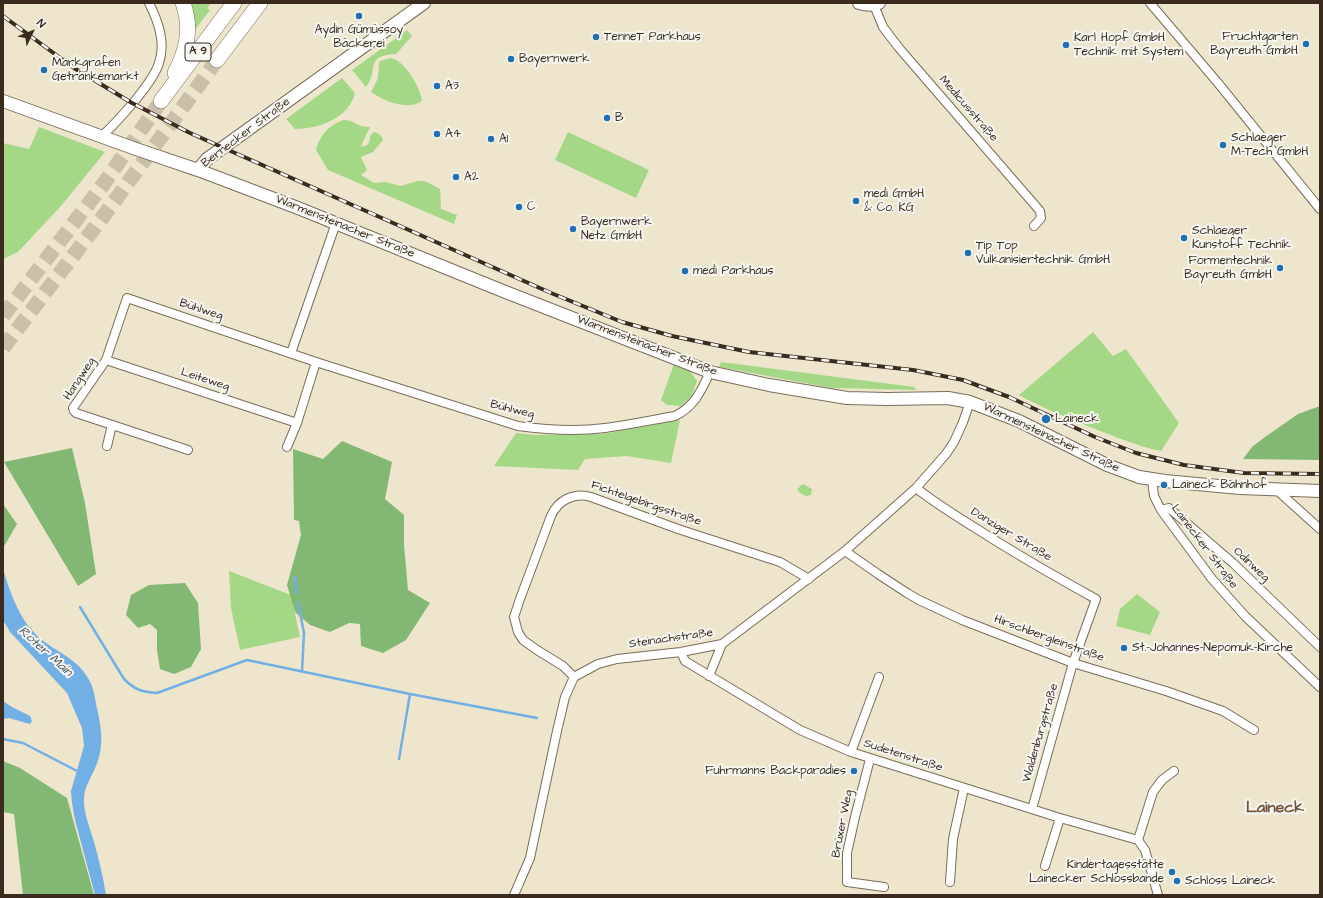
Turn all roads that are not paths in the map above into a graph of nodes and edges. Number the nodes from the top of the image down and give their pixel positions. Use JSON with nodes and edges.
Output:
{"nodes":[{"id":1,"x":149,"y":3,"type":"edge"},
{"id":2,"x":183,"y":3,"type":"edge"},
{"id":3,"x":234,"y":3,"type":"edge"},
{"id":4,"x":260,"y":3,"type":"edge"},
{"id":5,"x":424,"y":3,"type":"edge"},
{"id":6,"x":859,"y":3,"type":"edge"},
{"id":7,"x":1150,"y":3,"type":"edge"},
{"id":8,"x":876,"y":4,"type":"edge"},
{"id":9,"x":217,"y":60,"type":"tunnel mouth"},
{"id":10,"x":3,"y":100,"type":"edge"},
{"id":11,"x":102,"y":136,"type":"junction"},
{"id":12,"x":198,"y":170,"type":"junction"},
{"id":13,"x":1320,"y":209,"type":"edge"},
{"id":14,"x":336,"y":223,"type":"junction"},
{"id":15,"x":1034,"y":226,"type":"dead end"},
{"id":16,"x":127,"y":298,"type":"joint"},
{"id":17,"x":291,"y":353,"type":"junction"},
{"id":18,"x":106,"y":360,"type":"junction"},
{"id":19,"x":316,"y":362,"type":"junction"},
{"id":20,"x":710,"y":372,"type":"junction"},
{"id":21,"x":970,"y":402,"type":"junction"},
{"id":22,"x":297,"y":422,"type":"junction"},
{"id":23,"x":112,"y":425,"type":"junction"},
{"id":24,"x":107,"y":446,"type":"dead end"},
{"id":25,"x":287,"y":447,"type":"dead end"},
{"id":26,"x":188,"y":450,"type":"dead end"},
{"id":27,"x":1152,"y":480,"type":"junction"},
{"id":28,"x":916,"y":488,"type":"junction"},
{"id":29,"x":1278,"y":490,"type":"junction"},
{"id":30,"x":1320,"y":492,"type":"edge"},
{"id":31,"x":1161,"y":510,"type":"junction"},
{"id":32,"x":1320,"y":529,"type":"edge"},
{"id":33,"x":845,"y":551,"type":"junction"},
{"id":34,"x":809,"y":579,"type":"junction"},
{"id":35,"x":1096,"y":599,"type":"joint"},
{"id":36,"x":722,"y":644,"type":"junction"},
{"id":37,"x":1320,"y":647,"type":"edge"},
{"id":38,"x":681,"y":652,"type":"junction"},
{"id":39,"x":1073,"y":663,"type":"junction"},
{"id":40,"x":708,"y":676,"type":"junction"},
{"id":41,"x":574,"y":677,"type":"junction"},
{"id":42,"x":879,"y":677,"type":"dead end"},
{"id":43,"x":1320,"y":687,"type":"edge"},
{"id":44,"x":1254,"y":730,"type":"dead end"},
{"id":45,"x":851,"y":752,"type":"junction"},
{"id":46,"x":870,"y":759,"type":"junction"},
{"id":47,"x":1174,"y":771,"type":"dead end"},
{"id":48,"x":964,"y":788,"type":"junction"},
{"id":49,"x":1032,"y":809,"type":"junction"},
{"id":50,"x":1060,"y":818,"type":"junction"},
{"id":51,"x":1138,"y":840,"type":"junction"},
{"id":52,"x":1045,"y":866,"type":"dead end"},
{"id":53,"x":950,"y":882,"type":"dead end"},
{"id":54,"x":884,"y":887,"type":"dead end"},
{"id":55,"x":514,"y":895,"type":"edge"},
{"id":56,"x":1158,"y":895,"type":"edge"}],
"edges":[{"from":1,"to":11,"type":"street"},
{"from":2,"to":3,"type":"highway","number":"A 9"},
{"from":4,"to":9,"type":"highway","number":"A 9"},
{"from":5,"to":12,"type":"street","name":"Bernecker Straße"},
{"from":6,"to":8,"type":"street"},
{"from":7,"to":13,"type":"street"},
{"from":8,"to":15,"type":"street","name":"Medicusstraße"},
{"from":10,"to":11,"type":"street","name":"Bernecker Straße"},
{"from":11,"to":12,"type":"street","name":"Bernecker Straße"},
{"from":12,"to":14,"type":"street","name":"Warmensteinacher Straße"},
{"from":14,"to":17,"type":"street"},
{"from":14,"to":20,"type":"street","name":"Warmensteinacher Straße"},
{"from":16,"to":17,"type":"street","name":"Bühlweg"},
{"from":16,"to":18,"type":"street","name":"Hangweg"},
{"from":17,"to":19,"type":"street","name":"Bühlweg"},
{"from":18,"to":22,"type":"street","name":"Leiteweg"},
{"from":18,"to":23,"type":"street","name":"Hangweg"},
{"from":19,"to":20,"type":"street","name":"Bühlweg"},
{"from":19,"to":22,"type":"street"},
{"from":20,"to":21,"type":"street","name":"Warmensteinacher Straße"},
{"from":21,"to":27,"type":"street","name":"Warmensteinacher Straße"},
{"from":21,"to":28,"type":"street","name":"Steinachstraße"},
{"from":22,"to":25,"type":"street"},
{"from":23,"to":24,"type":"street"},
{"from":23,"to":26,"type":"street","name":"Hangweg"},
{"from":27,"to":29,"type":"street","name":"Warmensteinacher Straße"},
{"from":27,"to":31,"type":"street","name":"Lainecker Straße"},
{"from":28,"to":33,"type":"street","name":"Steinachstraße"},
{"from":28,"to":35,"type":"street","name":"Danziger Straße"},
{"from":29,"to":30,"type":"street","name":"Warmensteinacher Straße"},
{"from":29,"to":32,"type":"street"},
{"from":31,"to":37,"type":"street","name":"Odinweg"},
{"from":31,"to":43,"type":"street","name":"Lainecker Straße"},
{"from":33,"to":34,"type":"street","name":"Steinachstraße"},
{"from":33,"to":39,"type":"street","name":"Hirschbergleinstraße"},
{"from":34,"to":36,"type":"street","name":"Steinachstraße"},
{"from":34,"to":41,"type":"street","name":"Fichtelgebirgsstraße"},
{"from":35,"to":39,"type":"street","name":"Waldenburgstraße"},
{"from":36,"to":38,"type":"street","name":"Steinachstraße"},
{"from":36,"to":40,"type":"street"},
{"from":38,"to":40,"type":"street","name":"Sudetenstraße"},
{"from":38,"to":41,"type":"street","name":"Steinachstraße"},
{"from":39,"to":44,"type":"street","name":"Hirschbergleinstraße"},
{"from":39,"to":49,"type":"street","name":"Waldenburgstraße"},
{"from":40,"to":45,"type":"street","name":"Sudetenstraße"},
{"from":41,"to":55,"type":"street"},
{"from":42,"to":45,"type":"street"},
{"from":45,"to":46,"type":"street","name":"Sudetenstraße"},
{"from":46,"to":48,"type":"street","name":"Sudetenstraße"},
{"from":46,"to":54,"type":"street","name":"Brüxer Weg"},
{"from":47,"to":51,"type":"street"},
{"from":48,"to":49,"type":"street","name":"Sudetenstraße"},
{"from":48,"to":53,"type":"street"},
{"from":49,"to":50,"type":"street","name":"Sudetenstraße"},
{"from":50,"to":51,"type":"street","name":"Sudetenstraße"},
{"from":50,"to":52,"type":"street"},
{"from":51,"to":56,"type":"street"}]}
